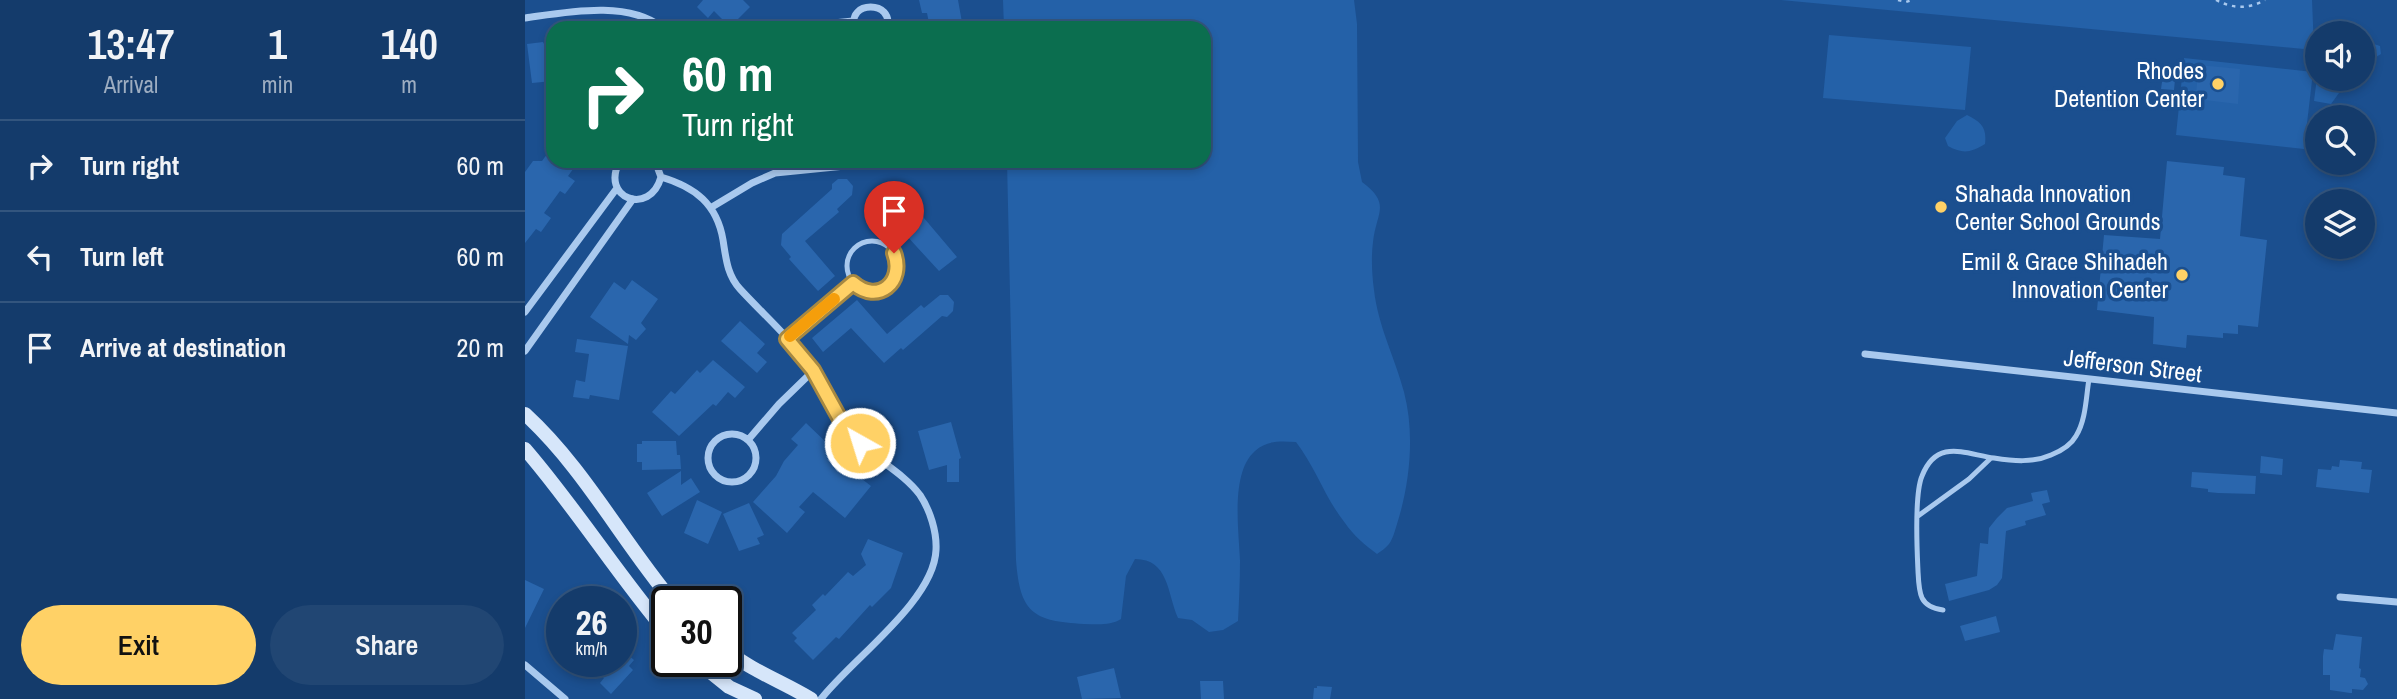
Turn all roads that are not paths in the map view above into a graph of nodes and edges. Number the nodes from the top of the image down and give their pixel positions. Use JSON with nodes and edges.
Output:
{"nodes":[{"id":1,"x":525,"y":18,"type":"edge"},
{"id":2,"x":653,"y":21,"type":"edge"},
{"id":3,"x":855,"y":21,"type":"edge"},
{"id":4,"x":888,"y":21,"type":"edge"},
{"id":5,"x":617,"y":168,"type":"edge"},
{"id":6,"x":658,"y":168,"type":"edge"},
{"id":7,"x":825,"y":168,"type":"edge"},
{"id":8,"x":661,"y":177,"type":"junction"},
{"id":9,"x":617,"y":188,"type":"junction"},
{"id":10,"x":633,"y":199,"type":"junction"},
{"id":11,"x":712,"y":207,"type":"junction"},
{"id":12,"x":853,"y":283,"type":"junction"},
{"id":13,"x":525,"y":312,"type":"edge"},
{"id":14,"x":787,"y":339,"type":"junction"},
{"id":15,"x":525,"y":351,"type":"edge"},
{"id":16,"x":1865,"y":354,"type":"dead end"},
{"id":17,"x":813,"y":370,"type":"junction"},
{"id":18,"x":2089,"y":379,"type":"junction"},
{"id":19,"x":2397,"y":413,"type":"edge"},
{"id":20,"x":525,"y":414,"type":"edge"},
{"id":21,"x":748,"y":440,"type":"junction"},
{"id":22,"x":525,"y":449,"type":"edge"},
{"id":23,"x":1991,"y":458,"type":"junction"},
{"id":24,"x":1918,"y":516,"type":"junction"},
{"id":25,"x":660,"y":586,"type":"edge"},
{"id":26,"x":2340,"y":597,"type":"dead end"},
{"id":27,"x":2397,"y":602,"type":"edge"},
{"id":28,"x":1943,"y":610,"type":"dead end"},
{"id":29,"x":651,"y":613,"type":"edge"},
{"id":30,"x":742,"y":662,"type":"edge"},
{"id":31,"x":525,"y":665,"type":"edge"},
{"id":32,"x":717,"y":677,"type":"edge"},
{"id":33,"x":565,"y":699,"type":"edge"},
{"id":34,"x":755,"y":699,"type":"edge"},
{"id":35,"x":811,"y":699,"type":"edge"},
{"id":36,"x":821,"y":699,"type":"edge"}],
"edges":[{"from":1,"to":2,"type":"street"},
{"from":3,"to":4,"type":"street"},
{"from":5,"to":9,"type":"street"},
{"from":6,"to":8,"type":"street"},
{"from":7,"to":11,"type":"street"},
{"from":8,"to":10,"type":"street"},
{"from":8,"to":11,"type":"street"},
{"from":9,"to":10,"type":"street"},
{"from":9,"to":13,"type":"street"},
{"from":10,"to":15,"type":"street"},
{"from":11,"to":14,"type":"street"},
{"from":12,"to":12,"type":"lane"},
{"from":12,"to":14,"type":"lane"},
{"from":14,"to":17,"type":"street"},
{"from":16,"to":18,"type":"street","name":"Jefferson Street"},
{"from":17,"to":21,"type":"street"},
{"from":17,"to":36,"type":"street"},
{"from":18,"to":19,"type":"street","name":"Jefferson Street"},
{"from":18,"to":23,"type":"lane"},
{"from":20,"to":25,"type":"main road"},
{"from":21,"to":21,"type":"street"},
{"from":22,"to":29,"type":"main road"},
{"from":23,"to":24,"type":"lane"},
{"from":23,"to":24,"type":"lane"},
{"from":24,"to":28,"type":"lane"},
{"from":26,"to":27,"type":"street"},
{"from":30,"to":35,"type":"main road"},
{"from":31,"to":33,"type":"street"},
{"from":32,"to":34,"type":"main road"}]}
